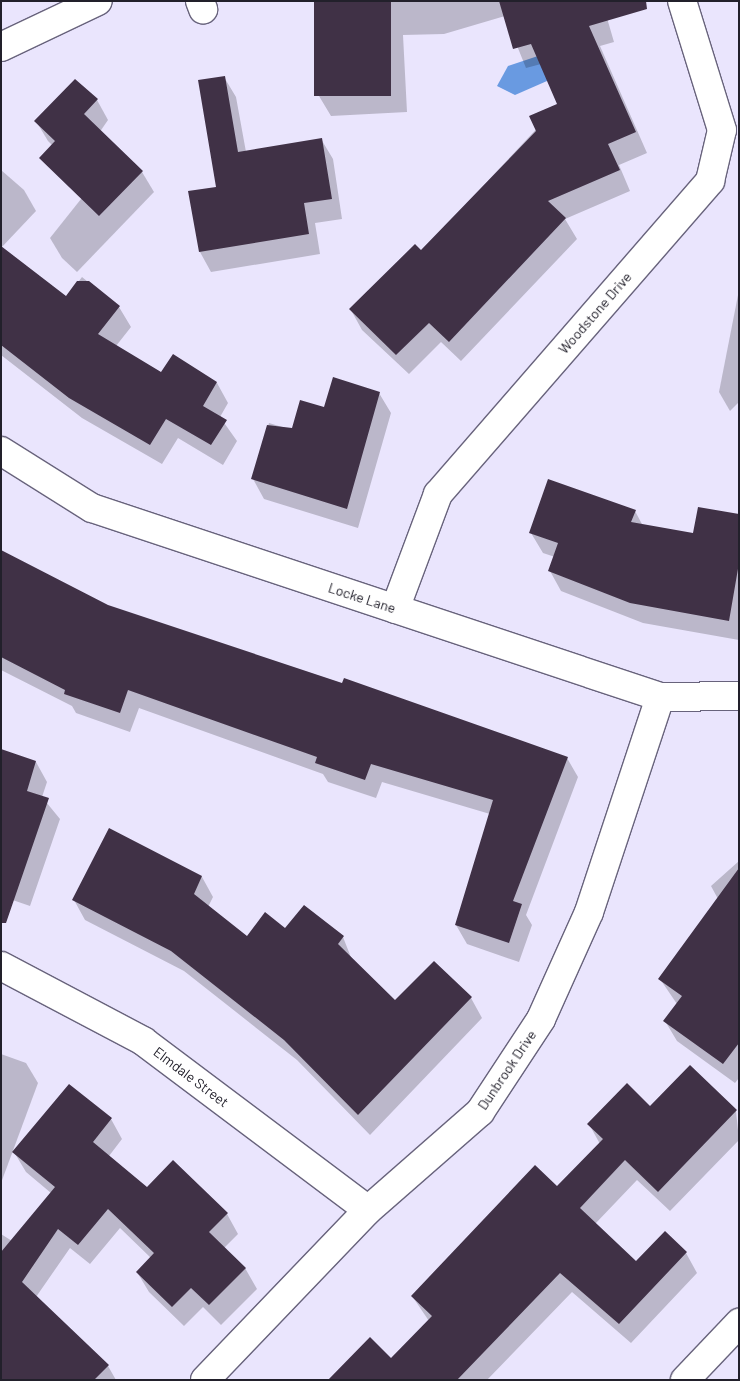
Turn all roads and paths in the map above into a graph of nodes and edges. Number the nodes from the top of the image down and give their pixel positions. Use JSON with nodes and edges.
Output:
{"nodes":[{"id":1,"x":98,"y":1,"type":"edge"},
{"id":2,"x":682,"y":1,"type":"edge"},
{"id":3,"x":1,"y":48,"type":"edge"},
{"id":4,"x":1,"y":450,"type":"edge"},
{"id":5,"x":395,"y":609,"type":"junction"},
{"id":6,"x":739,"y":696,"type":"edge"},
{"id":7,"x":660,"y":697,"type":"junction"},
{"id":8,"x":1,"y":966,"type":"edge"},
{"id":9,"x":368,"y":1210,"type":"junction"},
{"id":10,"x":739,"y":1323,"type":"edge"},
{"id":11,"x":205,"y":1380,"type":"edge"},
{"id":12,"x":685,"y":1380,"type":"edge"}],
"edges":[{"from":1,"to":3,"type":"street"},
{"from":2,"to":5,"type":"street","name":"Woodstone Drive"},
{"from":4,"to":5,"type":"street","name":"Locke Lane"},
{"from":5,"to":7,"type":"street","name":"Locke Lane"},
{"from":6,"to":7,"type":"street","name":"Locke Lane"},
{"from":7,"to":9,"type":"street","name":"Dunbrook Drive"},
{"from":8,"to":9,"type":"street","name":"Elmdale Street"},
{"from":9,"to":11,"type":"street","name":"Dunbrook Drive"},
{"from":10,"to":12,"type":"street"}]}
